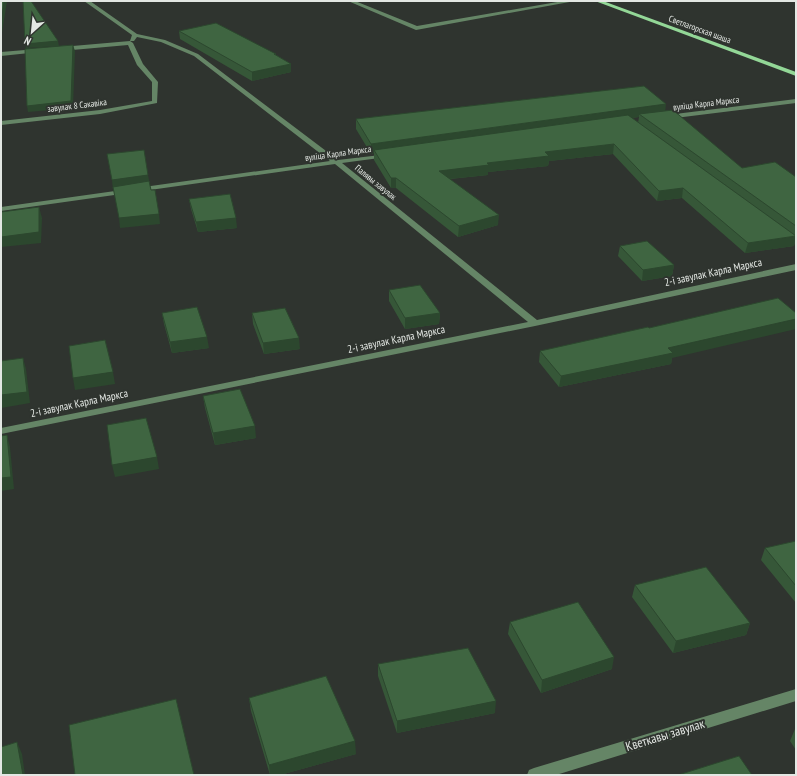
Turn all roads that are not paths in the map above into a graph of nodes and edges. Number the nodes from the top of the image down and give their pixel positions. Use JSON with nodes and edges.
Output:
{"nodes":[{"id":1,"x":87,"y":1,"type":"edge"},
{"id":2,"x":351,"y":1,"type":"edge"},
{"id":3,"x":572,"y":1,"type":"edge"},
{"id":4,"x":598,"y":1,"type":"edge"},
{"id":5,"x":136,"y":35,"type":"junction"},
{"id":6,"x":130,"y":43,"type":"junction"},
{"id":7,"x":46,"y":50,"type":"edge"},
{"id":8,"x":54,"y":50,"type":"edge"},
{"id":9,"x":1,"y":54,"type":"edge"},
{"id":10,"x":796,"y":74,"type":"edge"},
{"id":11,"x":796,"y":101,"type":"edge"},
{"id":12,"x":658,"y":118,"type":"edge"},
{"id":13,"x":1,"y":123,"type":"edge"},
{"id":14,"x":391,"y":155,"type":"edge"},
{"id":15,"x":336,"y":162,"type":"junction"},
{"id":16,"x":1,"y":209,"type":"edge"},
{"id":17,"x":796,"y":266,"type":"edge"},
{"id":18,"x":535,"y":323,"type":"junction"},
{"id":19,"x":1,"y":432,"type":"edge"},
{"id":20,"x":796,"y":695,"type":"edge"},
{"id":21,"x":534,"y":775,"type":"edge"}],
"edges":[{"from":1,"to":5,"type":"street","name":"Палявы завулак"},
{"from":2,"to":3,"type":"street"},
{"from":4,"to":10,"type":"main road","name":"Светлагорская шаша"},
{"from":5,"to":6,"type":"street"},
{"from":5,"to":15,"type":"street","name":"Палявы завулак"},
{"from":6,"to":8,"type":"street"},
{"from":6,"to":13,"type":"street","name":"завулак 8 Сакавіка"},
{"from":7,"to":9,"type":"street"},
{"from":11,"to":12,"type":"street","name":"вуліца Карла Маркса"},
{"from":14,"to":15,"type":"street","name":"вуліца Карла Маркса"},
{"from":15,"to":16,"type":"street","name":"вуліца Карла Маркса"},
{"from":15,"to":18,"type":"street","name":"Палявы завулак"},
{"from":17,"to":18,"type":"street","name":"2-і завулак Карла Маркса"},
{"from":18,"to":19,"type":"street","name":"2-і завулак Карла Маркса"},
{"from":20,"to":21,"type":"street","name":"Кветкавы завулак"}]}
